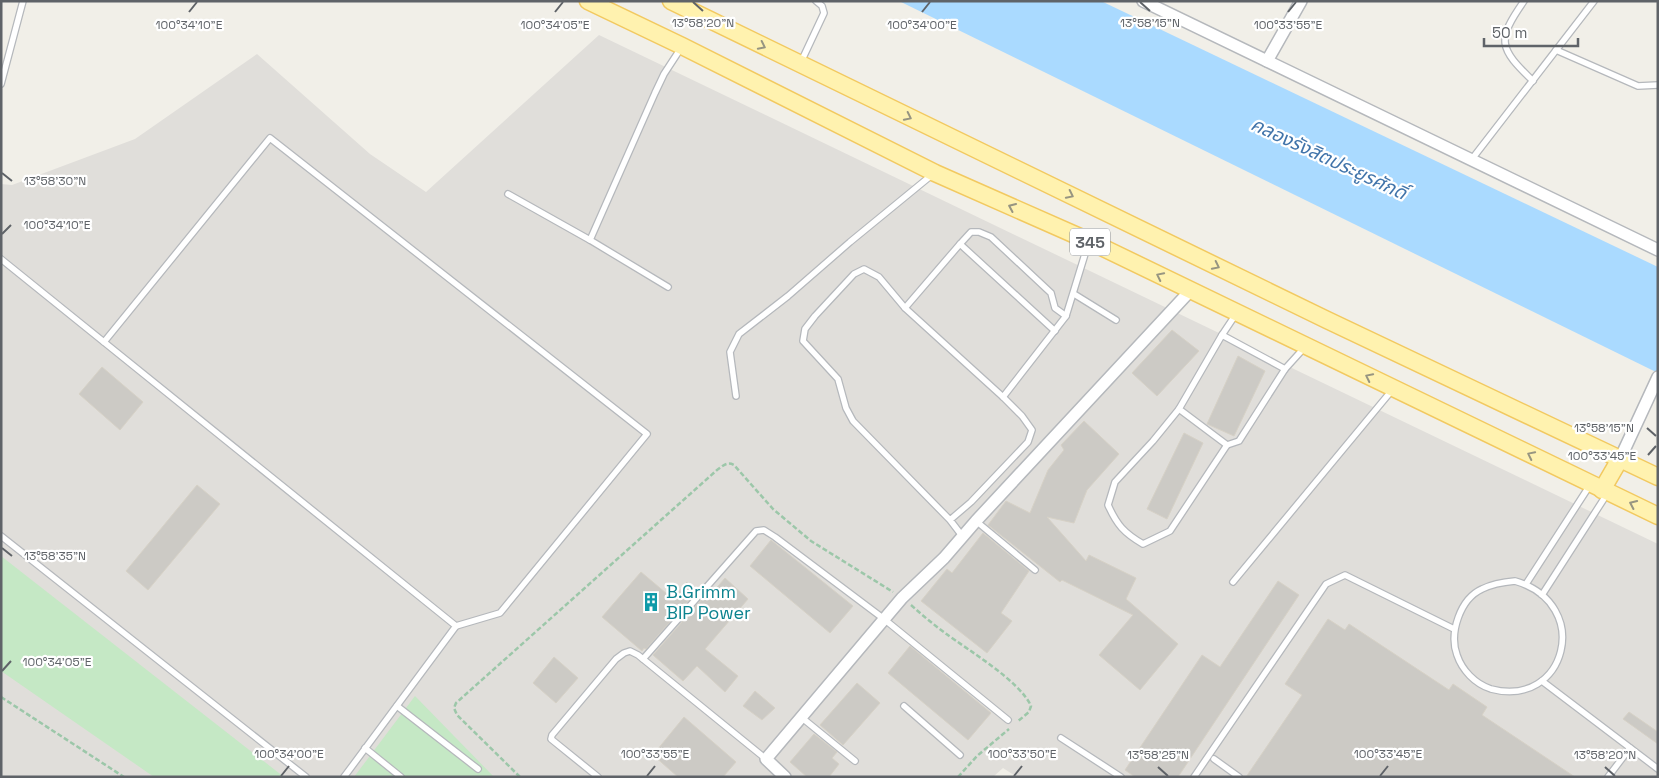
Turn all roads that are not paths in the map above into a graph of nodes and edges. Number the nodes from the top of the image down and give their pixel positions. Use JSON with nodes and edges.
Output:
{"nodes":[{"id":1,"x":23,"y":1,"type":"edge"},
{"id":2,"x":588,"y":1,"type":"edge"},
{"id":3,"x":816,"y":1,"type":"edge"},
{"id":4,"x":1142,"y":1,"type":"edge"},
{"id":5,"x":1301,"y":1,"type":"edge"},
{"id":6,"x":1524,"y":1,"type":"edge"},
{"id":7,"x":1594,"y":1,"type":"edge"},
{"id":8,"x":677,"y":3,"type":"edge"},
{"id":9,"x":682,"y":46,"type":"junction"},
{"id":10,"x":1556,"y":50,"type":"junction"},
{"id":11,"x":1266,"y":61,"type":"junction"},
{"id":12,"x":800,"y":64,"type":"junction"},
{"id":13,"x":1533,"y":81,"type":"junction"},
{"id":14,"x":1,"y":84,"type":"edge"},
{"id":15,"x":1658,"y":85,"type":"edge"},
{"id":16,"x":1472,"y":159,"type":"junction"},
{"id":17,"x":935,"y":173,"type":"junction"},
{"id":18,"x":508,"y":194,"type":"dead end"},
{"id":19,"x":590,"y":240,"type":"junction"},
{"id":20,"x":1088,"y":241,"type":"junction"},
{"id":21,"x":960,"y":244,"type":"junction"},
{"id":22,"x":1658,"y":250,"type":"edge"},
{"id":23,"x":1,"y":259,"type":"edge"},
{"id":24,"x":668,"y":287,"type":"dead end"},
{"id":25,"x":1190,"y":291,"type":"junction"},
{"id":26,"x":1074,"y":294,"type":"junction"},
{"id":27,"x":905,"y":308,"type":"junction"},
{"id":28,"x":1236,"y":314,"type":"junction"},
{"id":29,"x":1066,"y":316,"type":"junction"},
{"id":30,"x":1116,"y":320,"type":"dead end"},
{"id":31,"x":1055,"y":332,"type":"junction"},
{"id":32,"x":1222,"y":335,"type":"junction"},
{"id":33,"x":104,"y":342,"type":"junction"},
{"id":34,"x":1305,"y":346,"type":"junction"},
{"id":35,"x":1284,"y":369,"type":"junction"},
{"id":36,"x":1658,"y":377,"type":"edge"},
{"id":37,"x":1393,"y":389,"type":"junction"},
{"id":38,"x":736,"y":396,"type":"dead end"},
{"id":39,"x":1003,"y":397,"type":"junction"},
{"id":40,"x":1179,"y":409,"type":"junction"},
{"id":41,"x":1227,"y":445,"type":"junction"},
{"id":42,"x":1620,"y":459,"type":"junction"},
{"id":43,"x":1658,"y":477,"type":"edge"},
{"id":44,"x":1600,"y":489,"type":"junction"},
{"id":45,"x":1658,"y":516,"type":"edge"},
{"id":46,"x":950,"y":520,"type":"junction"},
{"id":47,"x":976,"y":522,"type":"junction"},
{"id":48,"x":1,"y":536,"type":"edge"},
{"id":49,"x":963,"y":537,"type":"junction"},
{"id":50,"x":1035,"y":570,"type":"dead end"},
{"id":51,"x":1233,"y":582,"type":"dead end"},
{"id":52,"x":1526,"y":584,"type":"junction"},
{"id":53,"x":1542,"y":595,"type":"junction"},
{"id":54,"x":884,"y":619,"type":"junction"},
{"id":55,"x":456,"y":626,"type":"junction"},
{"id":56,"x":1454,"y":629,"type":"junction"},
{"id":57,"x":643,"y":659,"type":"junction"},
{"id":58,"x":1542,"y":681,"type":"junction"},
{"id":59,"x":397,"y":706,"type":"junction"},
{"id":60,"x":904,"y":706,"type":"dead end"},
{"id":61,"x":801,"y":717,"type":"junction"},
{"id":62,"x":1008,"y":720,"type":"dead end"},
{"id":63,"x":1061,"y":738,"type":"dead end"},
{"id":64,"x":365,"y":748,"type":"junction"},
{"id":65,"x":1630,"y":748,"type":"junction"},
{"id":66,"x":960,"y":755,"type":"dead end"},
{"id":67,"x":766,"y":759,"type":"junction"},
{"id":68,"x":1214,"y":759,"type":"dead end"},
{"id":69,"x":855,"y":761,"type":"dead end"},
{"id":70,"x":478,"y":769,"type":"dead end"},
{"id":71,"x":1658,"y":769,"type":"edge"},
{"id":72,"x":306,"y":777,"type":"edge"},
{"id":73,"x":344,"y":777,"type":"edge"},
{"id":74,"x":401,"y":777,"type":"edge"},
{"id":75,"x":598,"y":777,"type":"edge"},
{"id":76,"x":785,"y":777,"type":"edge"},
{"id":77,"x":1122,"y":777,"type":"edge"},
{"id":78,"x":1194,"y":777,"type":"edge"},
{"id":79,"x":1239,"y":777,"type":"edge"},
{"id":80,"x":1608,"y":777,"type":"edge"}],
"edges":[{"from":1,"to":14,"type":"lane"},
{"from":2,"to":9,"type":"main road","number":"345"},
{"from":3,"to":12,"type":"lane"},
{"from":4,"to":11,"type":"street"},
{"from":5,"to":11,"type":"street"},
{"from":6,"to":13,"type":"lane"},
{"from":7,"to":10,"type":"lane"},
{"from":8,"to":12,"type":"main road","number":"345","one_way":true},
{"from":9,"to":17,"type":"main road","number":"345"},
{"from":9,"to":19,"type":"lane"},
{"from":10,"to":13,"type":"lane"},
{"from":10,"to":15,"type":"lane"},
{"from":11,"to":16,"type":"street"},
{"from":12,"to":42,"type":"main road","number":"345","one_way":true},
{"from":13,"to":16,"type":"lane"},
{"from":16,"to":22,"type":"street"},
{"from":20,"to":17,"type":"main road","number":"345","one_way":true},
{"from":17,"to":38,"type":"lane"},
{"from":18,"to":19,"type":"lane"},
{"from":19,"to":24,"type":"lane"},
{"from":25,"to":20,"type":"main road","number":"345","one_way":true},
{"from":20,"to":26,"type":"lane"},
{"from":21,"to":27,"type":"lane"},
{"from":21,"to":29,"type":"lane"},
{"from":21,"to":31,"type":"lane"},
{"from":23,"to":33,"type":"lane"},
{"from":25,"to":28,"type":"main road","number":"345"},
{"from":25,"to":47,"type":"street"},
{"from":26,"to":29,"type":"lane"},
{"from":26,"to":30,"type":"lane"},
{"from":27,"to":39,"type":"lane"},
{"from":27,"to":46,"type":"lane"},
{"from":28,"to":32,"type":"lane"},
{"from":28,"to":34,"type":"main road","number":"345"},
{"from":29,"to":31,"type":"lane"},
{"from":31,"to":39,"type":"lane"},
{"from":32,"to":35,"type":"lane"},
{"from":32,"to":40,"type":"lane"},
{"from":33,"to":55,"type":"lane"},
{"from":33,"to":55,"type":"lane"},
{"from":34,"to":35,"type":"lane"},
{"from":37,"to":34,"type":"main road","number":"345","one_way":true},
{"from":35,"to":41,"type":"lane"},
{"from":36,"to":42,"type":"street"},
{"from":44,"to":37,"type":"main road","number":"345","one_way":true},
{"from":37,"to":51,"type":"lane"},
{"from":39,"to":46,"type":"lane"},
{"from":40,"to":41,"type":"lane"},
{"from":40,"to":41,"type":"lane"},
{"from":42,"to":43,"type":"main road","number":"345"},
{"from":42,"to":44,"type":"main road"},
{"from":45,"to":44,"type":"main road","number":"345","one_way":true},
{"from":44,"to":52,"type":"lane"},
{"from":44,"to":53,"type":"lane"},
{"from":46,"to":49,"type":"lane"},
{"from":47,"to":49,"type":"street"},
{"from":47,"to":50,"type":"lane"},
{"from":48,"to":72,"type":"lane"},
{"from":49,"to":54,"type":"street"},
{"from":52,"to":53,"type":"lane"},
{"from":52,"to":56,"type":"lane"},
{"from":53,"to":58,"type":"lane"},
{"from":54,"to":57,"type":"lane"},
{"from":54,"to":61,"type":"street"},
{"from":54,"to":62,"type":"lane"},
{"from":55,"to":59,"type":"lane"},
{"from":56,"to":58,"type":"lane"},
{"from":56,"to":78,"type":"lane"},
{"from":57,"to":67,"type":"lane"},
{"from":57,"to":75,"type":"lane"},
{"from":58,"to":65,"type":"lane"},
{"from":59,"to":64,"type":"lane"},
{"from":59,"to":70,"type":"lane"},
{"from":60,"to":66,"type":"lane"},
{"from":61,"to":67,"type":"street"},
{"from":61,"to":69,"type":"lane"},
{"from":63,"to":77,"type":"lane"},
{"from":64,"to":73,"type":"lane"},
{"from":64,"to":74,"type":"lane"},
{"from":65,"to":71,"type":"lane"},
{"from":65,"to":80,"type":"lane"},
{"from":67,"to":76,"type":"street"},
{"from":68,"to":79,"type":"lane"}]}
